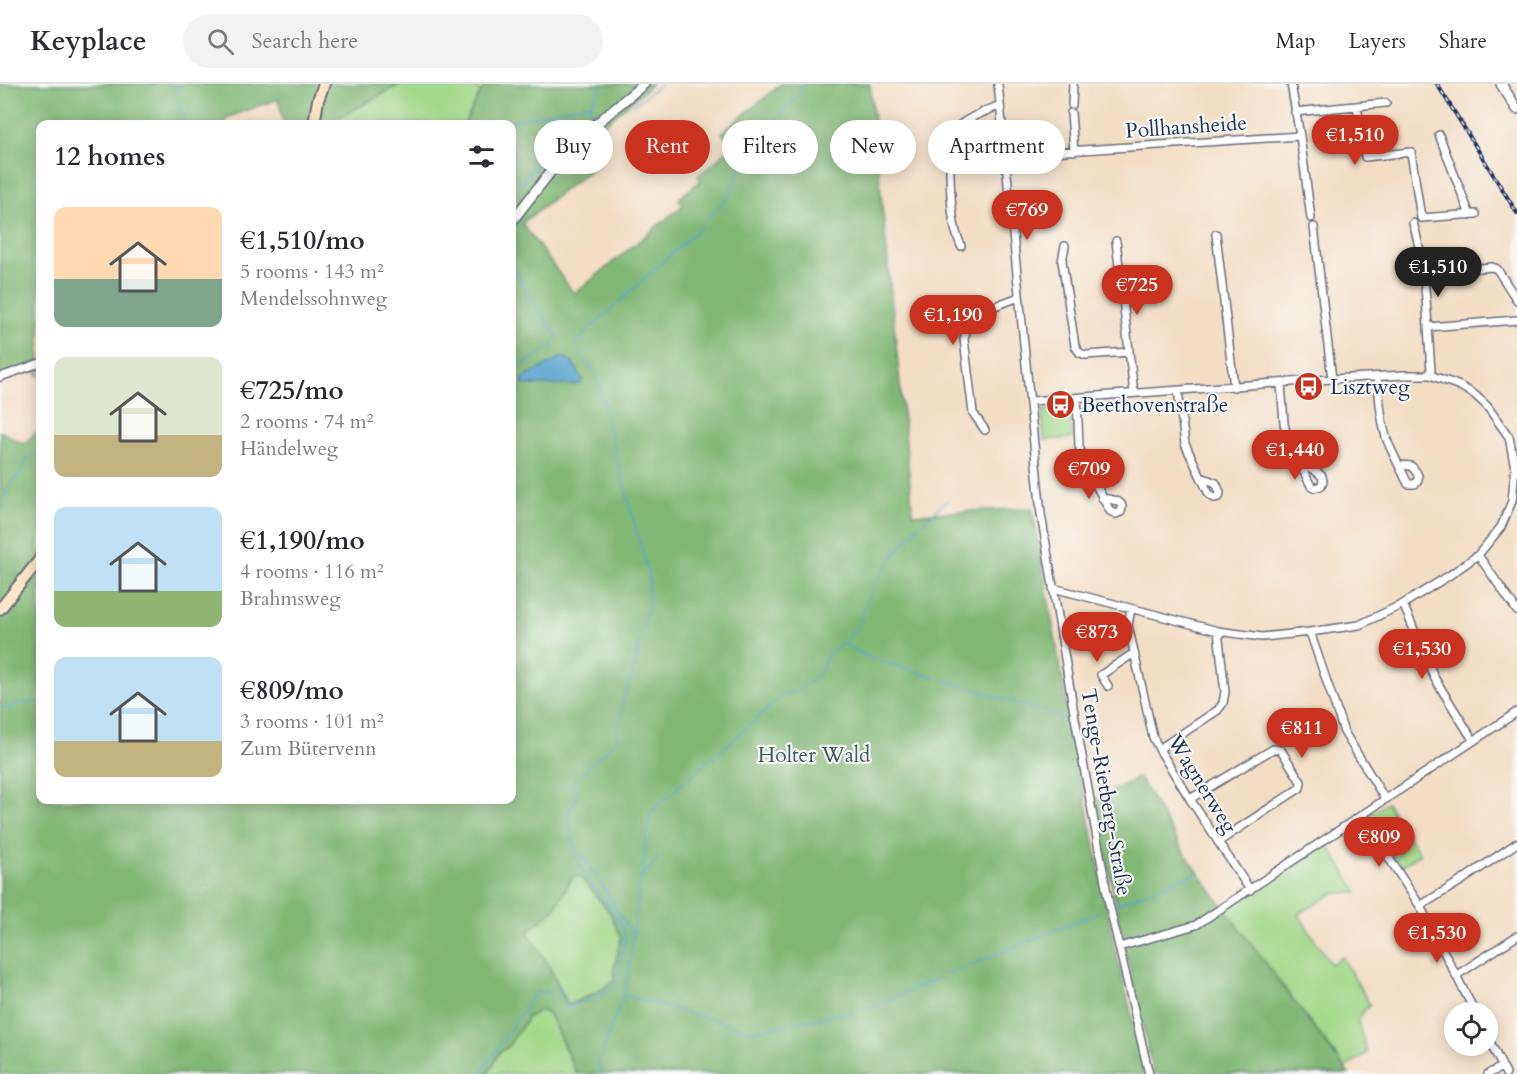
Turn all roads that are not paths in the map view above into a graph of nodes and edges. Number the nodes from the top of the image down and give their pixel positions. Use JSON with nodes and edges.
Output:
{"nodes":[{"id":1,"x":324,"y":84,"type":"edge"},
{"id":2,"x":644,"y":84,"type":"edge"},
{"id":3,"x":998,"y":84,"type":"edge"},
{"id":4,"x":1073,"y":84,"type":"edge"},
{"id":5,"x":1291,"y":84,"type":"edge"},
{"id":6,"x":1501,"y":84,"type":"edge"},
{"id":7,"x":1386,"y":104,"type":"dead end"},
{"id":8,"x":1000,"y":105,"type":"junction"},
{"id":9,"x":1357,"y":106,"type":"junction"},
{"id":10,"x":1517,"y":109,"type":"edge"},
{"id":11,"x":1295,"y":112,"type":"junction"},
{"id":12,"x":315,"y":120,"type":"edge"},
{"id":13,"x":1002,"y":120,"type":"edge"},
{"id":14,"x":1439,"y":135,"type":"dead end"},
{"id":15,"x":1300,"y":136,"type":"junction"},
{"id":16,"x":1074,"y":151,"type":"junction"},
{"id":17,"x":1065,"y":152,"type":"edge"},
{"id":18,"x":1008,"y":174,"type":"edge"},
{"id":19,"x":516,"y":216,"type":"edge"},
{"id":20,"x":1311,"y":219,"type":"dead end"},
{"id":21,"x":1413,"y":223,"type":"dead end"},
{"id":22,"x":1314,"y":227,"type":"dead end"},
{"id":23,"x":1216,"y":234,"type":"dead end"},
{"id":24,"x":1116,"y":241,"type":"dead end"},
{"id":25,"x":961,"y":246,"type":"dead end"},
{"id":26,"x":1065,"y":246,"type":"dead end"},
{"id":27,"x":1423,"y":273,"type":"junction"},
{"id":28,"x":1019,"y":297,"type":"junction"},
{"id":29,"x":1517,"y":300,"type":"edge"},
{"id":30,"x":1517,"y":320,"type":"edge"},
{"id":31,"x":1428,"y":327,"type":"junction"},
{"id":32,"x":1129,"y":352,"type":"junction"},
{"id":33,"x":36,"y":364,"type":"edge"},
{"id":34,"x":1430,"y":375,"type":"junction"},
{"id":35,"x":0,"y":377,"type":"edge"},
{"id":36,"x":1377,"y":377,"type":"junction"},
{"id":37,"x":1332,"y":379,"type":"junction"},
{"id":38,"x":1281,"y":384,"type":"junction"},
{"id":39,"x":1234,"y":387,"type":"junction"},
{"id":40,"x":1178,"y":390,"type":"junction"},
{"id":41,"x":1134,"y":393,"type":"junction"},
{"id":42,"x":1077,"y":398,"type":"junction"},
{"id":43,"x":1030,"y":401,"type":"junction"},
{"id":44,"x":985,"y":429,"type":"dead end"},
{"id":45,"x":1517,"y":432,"type":"edge"},
{"id":46,"x":1509,"y":437,"type":"junction"},
{"id":47,"x":1399,"y":465,"type":"dead end"},
{"id":48,"x":1301,"y":466,"type":"dead end"},
{"id":49,"x":1516,"y":469,"type":"edge"},
{"id":50,"x":1201,"y":477,"type":"dead end"},
{"id":51,"x":1102,"y":498,"type":"dead end"},
{"id":52,"x":1478,"y":555,"type":"junction"},
{"id":53,"x":36,"y":564,"type":"edge"},
{"id":54,"x":1053,"y":588,"type":"junction"},
{"id":55,"x":1403,"y":604,"type":"junction"},
{"id":56,"x":1516,"y":608,"type":"edge"},
{"id":57,"x":0,"y":609,"type":"edge"},
{"id":58,"x":1131,"y":609,"type":"junction"},
{"id":59,"x":1218,"y":632,"type":"junction"},
{"id":60,"x":1310,"y":632,"type":"junction"},
{"id":61,"x":1134,"y":653,"type":"junction"},
{"id":62,"x":1108,"y":686,"type":"dead end"},
{"id":63,"x":1517,"y":712,"type":"edge"},
{"id":64,"x":1473,"y":740,"type":"junction"},
{"id":65,"x":1159,"y":749,"type":"junction"},
{"id":66,"x":1190,"y":799,"type":"junction"},
{"id":67,"x":1385,"y":799,"type":"junction"},
{"id":68,"x":1360,"y":815,"type":"junction"},
{"id":69,"x":1218,"y":842,"type":"junction"},
{"id":70,"x":1517,"y":843,"type":"edge"},
{"id":71,"x":1250,"y":890,"type":"junction"},
{"id":72,"x":1420,"y":906,"type":"junction"},
{"id":73,"x":1517,"y":936,"type":"edge"},
{"id":74,"x":1119,"y":947,"type":"junction"},
{"id":75,"x":1457,"y":975,"type":"junction"},
{"id":76,"x":1470,"y":1002,"type":"edge"},
{"id":77,"x":1497,"y":1056,"type":"edge"},
{"id":78,"x":1504,"y":1070,"type":"edge"},
{"id":79,"x":1149,"y":1074,"type":"edge"},
{"id":80,"x":1488,"y":1074,"type":"edge"}],
"edges":[{"from":1,"to":12,"type":"main road"},
{"from":2,"to":19,"type":"street"},
{"from":3,"to":8,"type":"street","name":"Tenge-Rietberg-Straße"},
{"from":4,"to":16,"type":"street"},
{"from":5,"to":11,"type":"street"},
{"from":6,"to":10,"type":"street"},
{"from":7,"to":9,"type":"street"},
{"from":8,"to":13,"type":"street","name":"Tenge-Rietberg-Straße"},
{"from":8,"to":25,"type":"street"},
{"from":9,"to":11,"type":"street"},
{"from":9,"to":14,"type":"street"},
{"from":11,"to":15,"type":"street"},
{"from":15,"to":16,"type":"street","name":"Pollhansheide"},
{"from":15,"to":20,"type":"street"},
{"from":16,"to":17,"type":"street","name":"Pollhansheide"},
{"from":18,"to":28,"type":"street","name":"Tenge-Rietberg-Straße"},
{"from":21,"to":27,"type":"street"},
{"from":22,"to":37,"type":"street"},
{"from":23,"to":39,"type":"street"},
{"from":24,"to":32,"type":"street"},
{"from":26,"to":32,"type":"street"},
{"from":27,"to":29,"type":"street"},
{"from":27,"to":31,"type":"street"},
{"from":28,"to":43,"type":"street","name":"Tenge-Rietberg-Straße"},
{"from":28,"to":44,"type":"street"},
{"from":30,"to":31,"type":"street"},
{"from":31,"to":34,"type":"street"},
{"from":32,"to":41,"type":"street"},
{"from":33,"to":35,"type":"street"},
{"from":34,"to":36,"type":"street"},
{"from":34,"to":46,"type":"street"},
{"from":36,"to":37,"type":"street"},
{"from":36,"to":47,"type":"street"},
{"from":37,"to":38,"type":"street"},
{"from":38,"to":39,"type":"street"},
{"from":38,"to":48,"type":"street"},
{"from":39,"to":40,"type":"street"},
{"from":40,"to":41,"type":"street"},
{"from":40,"to":50,"type":"street"},
{"from":41,"to":42,"type":"street"},
{"from":42,"to":43,"type":"street"},
{"from":42,"to":51,"type":"street"},
{"from":43,"to":54,"type":"street","name":"Tenge-Rietberg-Straße"},
{"from":45,"to":46,"type":"street"},
{"from":46,"to":49,"type":"street"},
{"from":49,"to":52,"type":"street"},
{"from":52,"to":55,"type":"street"},
{"from":52,"to":56,"type":"street"},
{"from":53,"to":57,"type":"main road"},
{"from":54,"to":58,"type":"street"},
{"from":54,"to":74,"type":"street","name":"Tenge-Rietberg-Straße"},
{"from":55,"to":60,"type":"street"},
{"from":55,"to":64,"type":"street"},
{"from":58,"to":59,"type":"street"},
{"from":58,"to":61,"type":"street","name":"Wagnerweg"},
{"from":59,"to":60,"type":"street"},
{"from":59,"to":65,"type":"street"},
{"from":60,"to":67,"type":"street"},
{"from":61,"to":62,"type":"street"},
{"from":61,"to":65,"type":"street","name":"Wagnerweg"},
{"from":63,"to":64,"type":"street"},
{"from":64,"to":67,"type":"street"},
{"from":65,"to":66,"type":"street","name":"Wagnerweg"},
{"from":66,"to":69,"type":"street","name":"Wagnerweg"},
{"from":66,"to":69,"type":"street"},
{"from":67,"to":68,"type":"street"},
{"from":68,"to":71,"type":"street"},
{"from":68,"to":72,"type":"street"},
{"from":69,"to":71,"type":"street","name":"Wagnerweg"},
{"from":70,"to":72,"type":"street"},
{"from":71,"to":74,"type":"street"},
{"from":72,"to":75,"type":"street"},
{"from":73,"to":75,"type":"street"},
{"from":74,"to":79,"type":"street","name":"Tenge-Rietberg-Straße"},
{"from":75,"to":76,"type":"street"},
{"from":77,"to":78,"type":"street"},
{"from":78,"to":80,"type":"street"}]}
